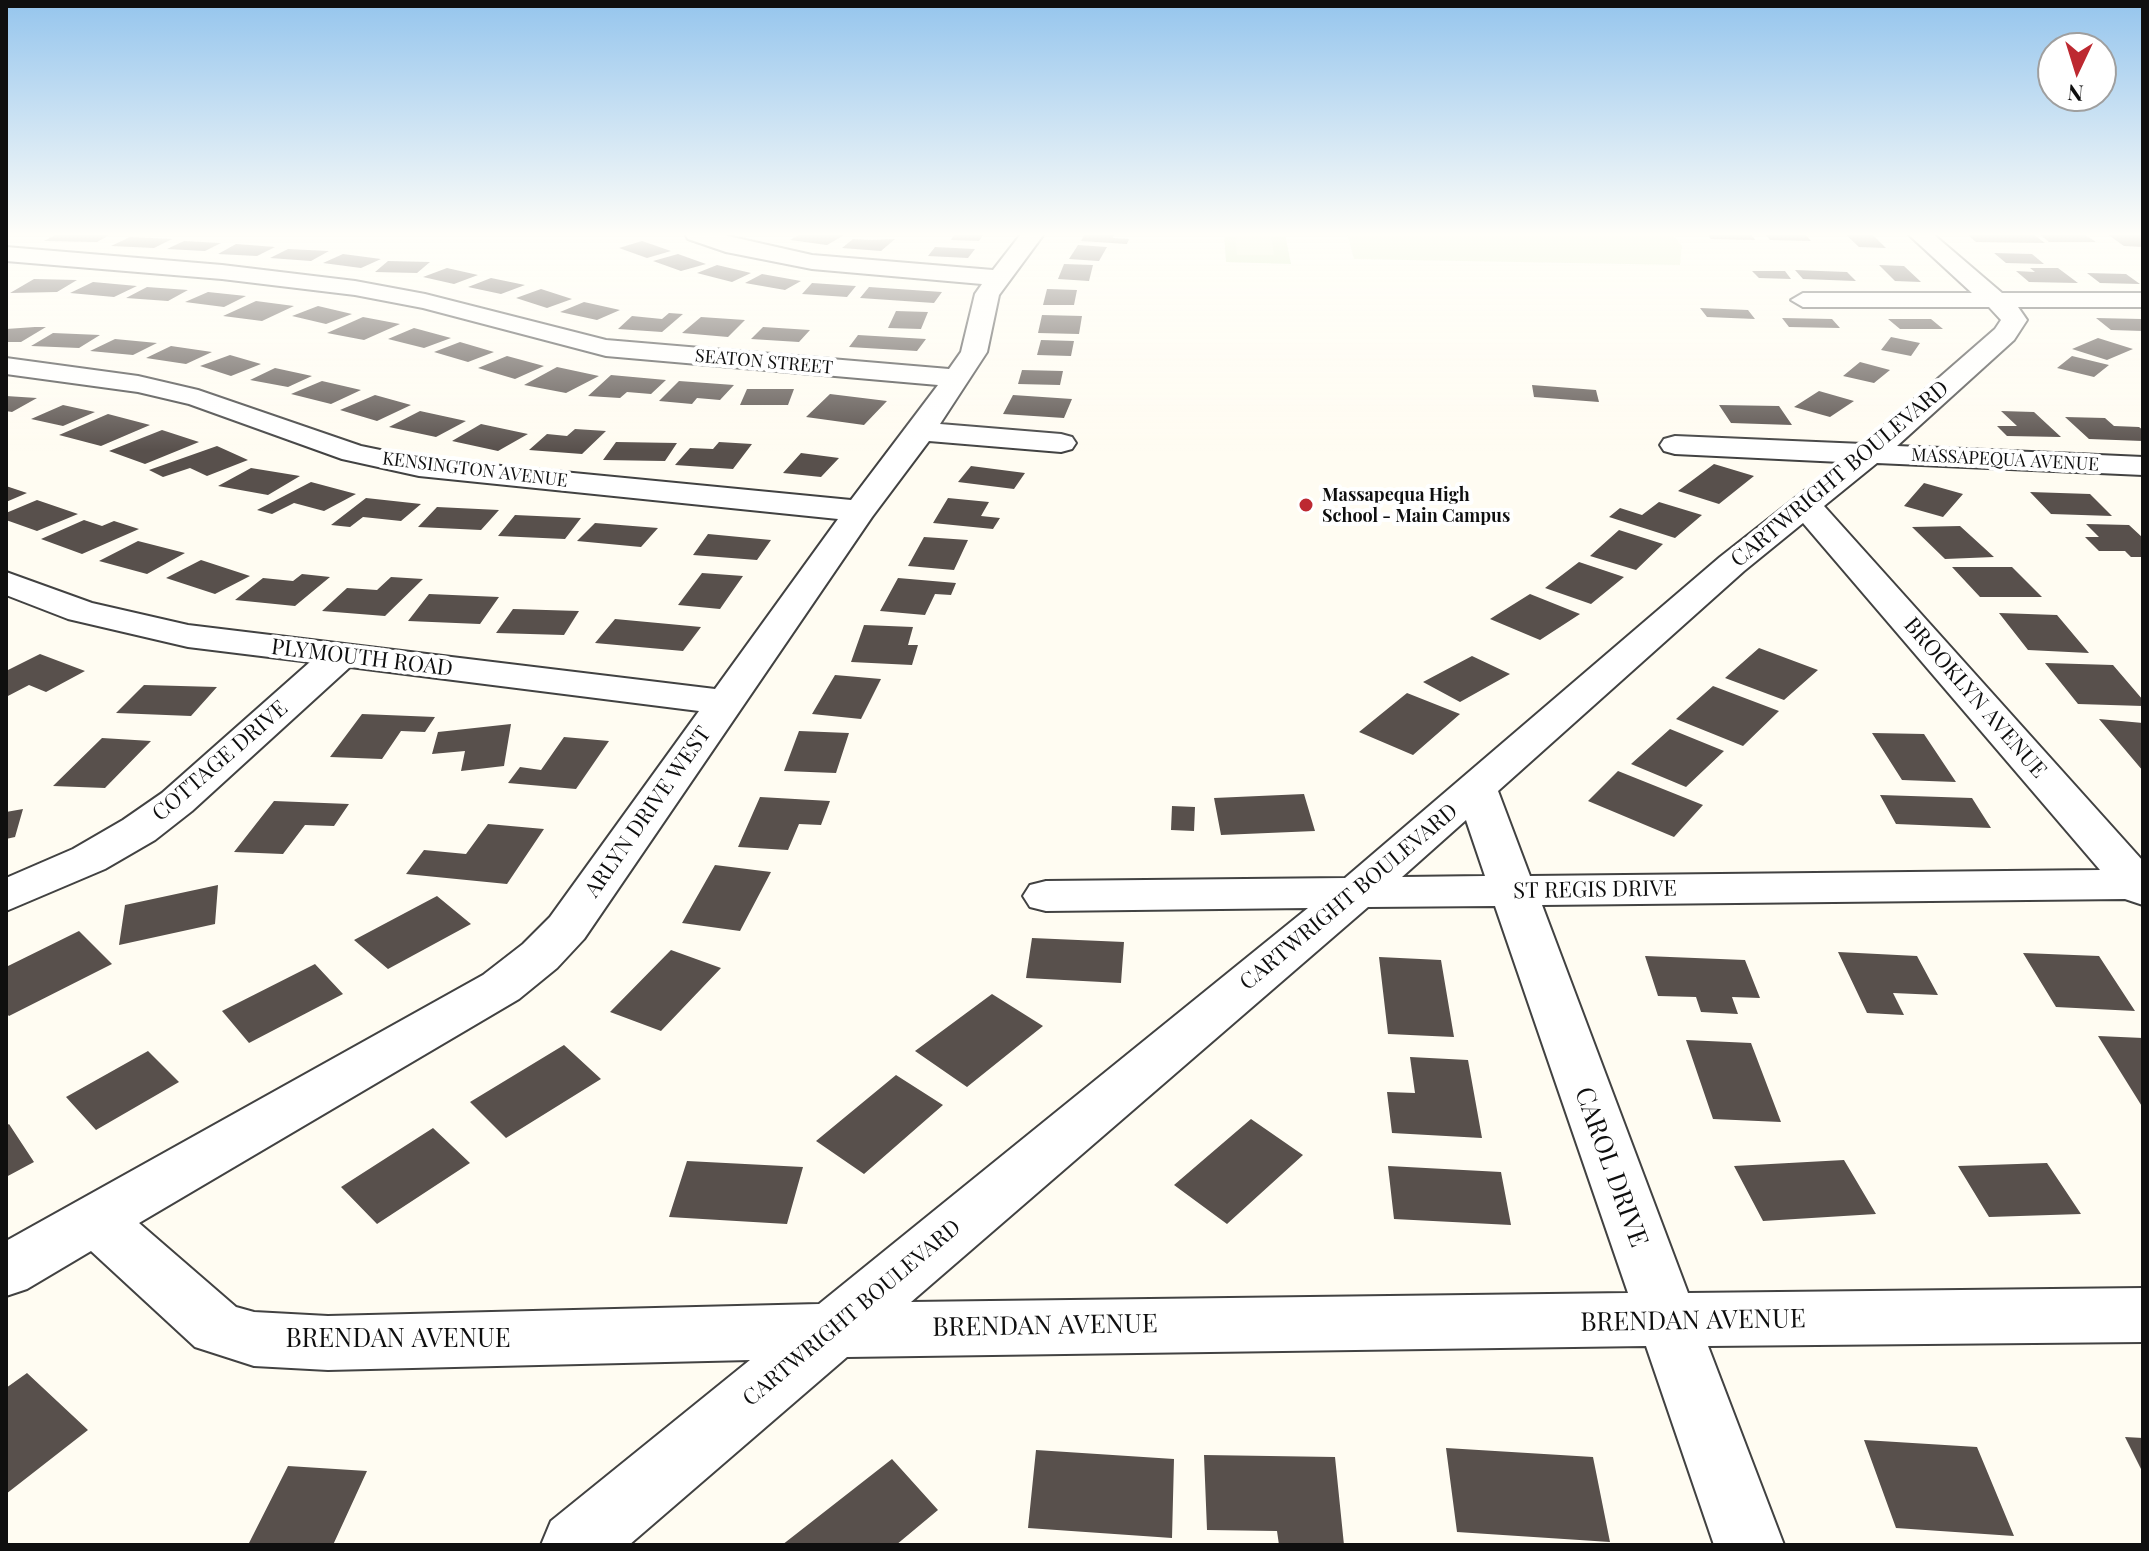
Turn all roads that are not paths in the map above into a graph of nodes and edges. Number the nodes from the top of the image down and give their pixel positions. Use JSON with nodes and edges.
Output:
{"nodes":[{"id":1,"x":446,"y":306,"type":"edge"},
{"id":2,"x":984,"y":306,"type":"edge"},
{"id":3,"x":2002,"y":306,"type":"edge"},
{"id":4,"x":6,"y":366,"type":"edge"},
{"id":5,"x":956,"y":378,"type":"junction"},
{"id":6,"x":921,"y":431,"type":"junction"},
{"id":7,"x":1061,"y":443,"type":"dead end"},
{"id":8,"x":1675,"y":445,"type":"dead end"},
{"id":9,"x":1870,"y":454,"type":"junction"},
{"id":10,"x":2135,"y":471,"type":"edge"},
{"id":11,"x":1806,"y":506,"type":"junction"},
{"id":12,"x":860,"y":511,"type":"junction"},
{"id":13,"x":6,"y":583,"type":"edge"},
{"id":14,"x":340,"y":656,"type":"junction"},
{"id":15,"x":725,"y":702,"type":"junction"},
{"id":16,"x":1476,"y":788,"type":"junction"},
{"id":17,"x":2141,"y":886,"type":"edge"},
{"id":18,"x":1512,"y":891,"type":"junction"},
{"id":19,"x":1356,"y":893,"type":"junction"},
{"id":20,"x":6,"y":896,"type":"edge"},
{"id":21,"x":1046,"y":896,"type":"dead end"},
{"id":22,"x":94,"y":1219,"type":"junction"},
{"id":23,"x":6,"y":1271,"type":"edge"},
{"id":24,"x":2143,"y":1315,"type":"edge"},
{"id":25,"x":1667,"y":1321,"type":"junction"},
{"id":26,"x":830,"y":1330,"type":"junction"},
{"id":27,"x":576,"y":1545,"type":"edge"},
{"id":28,"x":1749,"y":1545,"type":"edge"}],
"edges":[{"from":1,"to":5,"type":"street","name":"SEATON STREET"},
{"from":2,"to":5,"type":"street","name":"ARLYN DRIVE WEST"},
{"from":3,"to":9,"type":"street","name":"CARTWRIGHT BOULEVARD"},
{"from":4,"to":12,"type":"street","name":"KENSINGTON AVENUE"},
{"from":5,"to":6,"type":"street","name":"ARLYN DRIVE WEST"},
{"from":6,"to":7,"type":"street"},
{"from":6,"to":12,"type":"street","name":"ARLYN DRIVE WEST"},
{"from":8,"to":9,"type":"street","name":"MASSAPEQUA AVENUE"},
{"from":9,"to":10,"type":"street","name":"MASSAPEQUA AVENUE"},
{"from":9,"to":11,"type":"street","name":"CARTWRIGHT BOULEVARD"},
{"from":11,"to":16,"type":"street","name":"CARTWRIGHT BOULEVARD"},
{"from":11,"to":17,"type":"street","name":"BROOKLYN AVENUE"},
{"from":12,"to":15,"type":"street","name":"ARLYN DRIVE WEST"},
{"from":13,"to":14,"type":"street","name":"PLYMOUTH ROAD"},
{"from":14,"to":15,"type":"street","name":"PLYMOUTH ROAD"},
{"from":14,"to":20,"type":"street","name":"COTTAGE DRIVE"},
{"from":15,"to":22,"type":"street","name":"ARLYN DRIVE WEST"},
{"from":16,"to":18,"type":"street","name":"CAROL DRIVE"},
{"from":16,"to":19,"type":"street","name":"CARTWRIGHT BOULEVARD"},
{"from":17,"to":18,"type":"street","name":"ST REGIS DRIVE"},
{"from":18,"to":19,"type":"street","name":"ST REGIS DRIVE"},
{"from":18,"to":25,"type":"street","name":"CAROL DRIVE"},
{"from":19,"to":21,"type":"street","name":"ST REGIS DRIVE"},
{"from":19,"to":26,"type":"street","name":"CARTWRIGHT BOULEVARD"},
{"from":22,"to":23,"type":"street"},
{"from":22,"to":26,"type":"street","name":"BRENDAN AVENUE"},
{"from":24,"to":25,"type":"street","name":"BRENDAN AVENUE"},
{"from":25,"to":26,"type":"street","name":"BRENDAN AVENUE"},
{"from":25,"to":28,"type":"street","name":"CAROL DRIVE"},
{"from":26,"to":27,"type":"street","name":"CARTWRIGHT BOULEVARD"}]}
